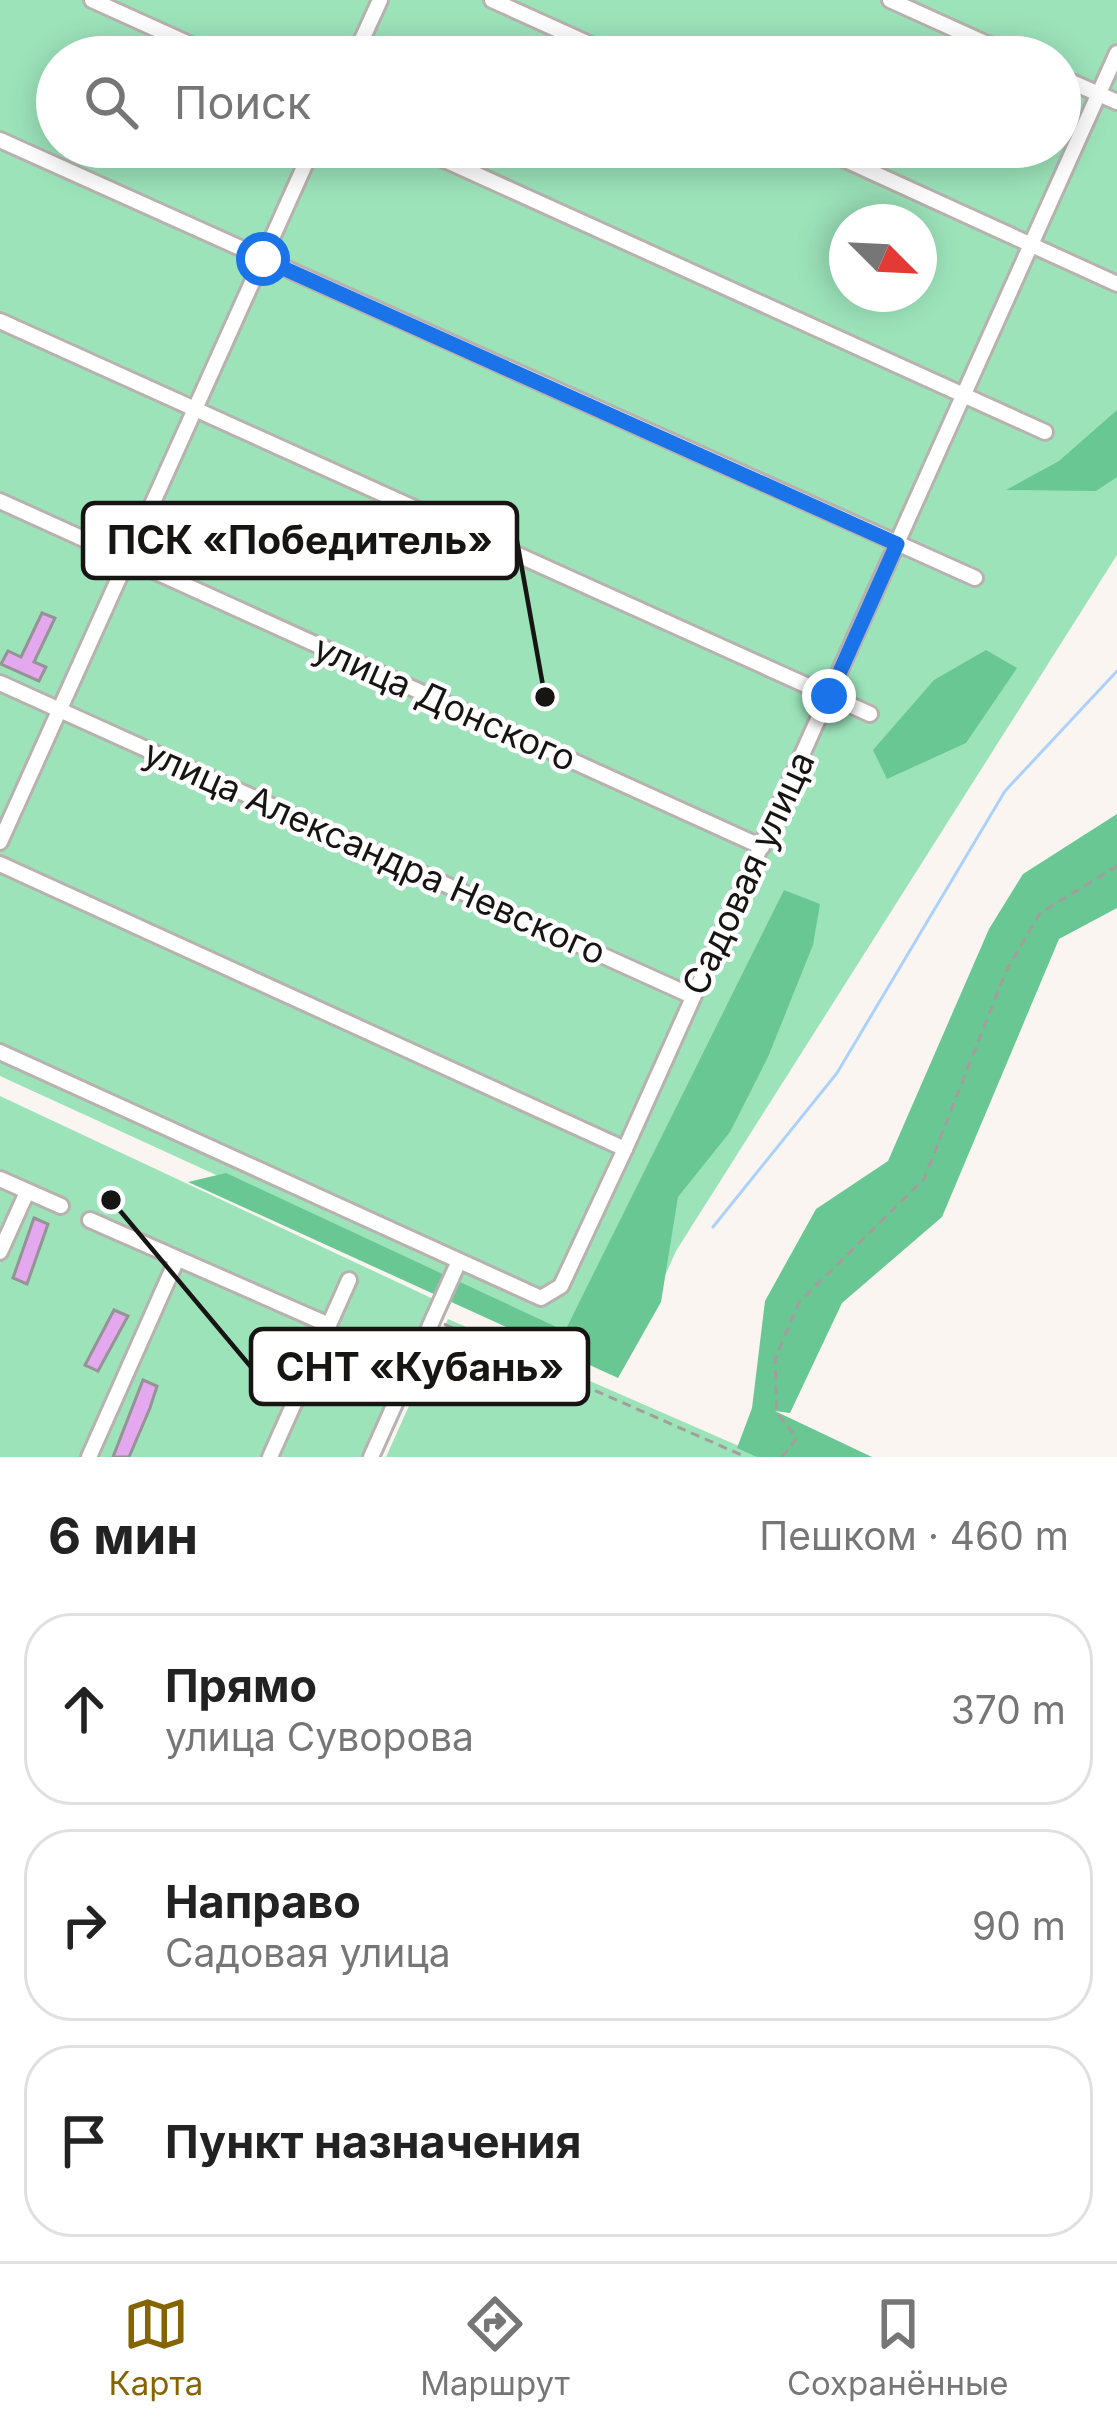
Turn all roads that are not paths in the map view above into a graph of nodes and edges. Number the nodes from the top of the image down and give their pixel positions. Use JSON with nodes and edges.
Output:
{"nodes":[{"id":1,"x":92,"y":0,"type":"edge"},
{"id":2,"x":380,"y":0,"type":"edge"},
{"id":3,"x":493,"y":0,"type":"edge"},
{"id":4,"x":890,"y":0,"type":"edge"},
{"id":5,"x":172,"y":36,"type":"edge"},
{"id":6,"x":364,"y":36,"type":"edge"},
{"id":7,"x":572,"y":36,"type":"edge"},
{"id":8,"x":970,"y":36,"type":"edge"},
{"id":9,"x":1117,"y":53,"type":"edge"},
{"id":10,"x":1081,"y":86,"type":"edge"},
{"id":11,"x":1099,"y":94,"type":"junction"},
{"id":12,"x":1117,"y":102,"type":"edge"},
{"id":13,"x":1081,"y":132,"type":"edge"},
{"id":14,"x":0,"y":140,"type":"edge"},
{"id":15,"x":36,"y":156,"type":"edge"},
{"id":16,"x":62,"y":168,"type":"edge"},
{"id":17,"x":304,"y":168,"type":"edge"},
{"id":18,"x":462,"y":168,"type":"edge"},
{"id":19,"x":863,"y":168,"type":"edge"},
{"id":20,"x":1064,"y":168,"type":"edge"},
{"id":21,"x":1029,"y":243,"type":"junction"},
{"id":22,"x":263,"y":259,"type":"junction"},
{"id":23,"x":1117,"y":284,"type":"edge"},
{"id":24,"x":0,"y":321,"type":"edge"},
{"id":25,"x":964,"y":396,"type":"junction"},
{"id":26,"x":195,"y":410,"type":"junction"},
{"id":27,"x":1045,"y":432,"type":"dead end"},
{"id":28,"x":0,"y":502,"type":"edge"},
{"id":29,"x":897,"y":544,"type":"junction"},
{"id":30,"x":127,"y":559,"type":"junction"},
{"id":31,"x":976,"y":578,"type":"dead end"},
{"id":32,"x":0,"y":683,"type":"edge"},
{"id":33,"x":829,"y":696,"type":"junction"},
{"id":34,"x":57,"y":709,"type":"junction"},
{"id":35,"x":870,"y":714,"type":"dead end"},
{"id":36,"x":0,"y":842,"type":"edge"},
{"id":37,"x":762,"y":847,"type":"junction"},
{"id":38,"x":0,"y":863,"type":"edge"},
{"id":39,"x":692,"y":996,"type":"junction"},
{"id":40,"x":0,"y":1052,"type":"edge"},
{"id":41,"x":625,"y":1149,"type":"junction"},
{"id":42,"x":0,"y":1179,"type":"edge"},
{"id":43,"x":27,"y":1192,"type":"junction"},
{"id":44,"x":61,"y":1206,"type":"dead end"},
{"id":45,"x":90,"y":1220,"type":"dead end"},
{"id":46,"x":0,"y":1252,"type":"edge"},
{"id":47,"x":177,"y":1259,"type":"junction"},
{"id":48,"x":459,"y":1261,"type":"junction"},
{"id":49,"x":349,"y":1280,"type":"dead end"},
{"id":50,"x":329,"y":1324,"type":"junction"},
{"id":51,"x":89,"y":1457,"type":"edge"},
{"id":52,"x":270,"y":1457,"type":"edge"},
{"id":53,"x":370,"y":1457,"type":"edge"}],
"edges":[{"from":1,"to":5,"type":"street"},
{"from":2,"to":6,"type":"street"},
{"from":3,"to":7,"type":"street"},
{"from":4,"to":8,"type":"street"},
{"from":9,"to":11,"type":"street","name":"Садовая улица"},
{"from":10,"to":11,"type":"street"},
{"from":11,"to":12,"type":"street"},
{"from":11,"to":13,"type":"street","name":"Садовая улица"},
{"from":14,"to":15,"type":"street"},
{"from":16,"to":22,"type":"street"},
{"from":17,"to":22,"type":"street"},
{"from":18,"to":25,"type":"street"},
{"from":19,"to":21,"type":"street"},
{"from":20,"to":21,"type":"street","name":"Садовая улица"},
{"from":21,"to":23,"type":"street"},
{"from":21,"to":25,"type":"street","name":"Садовая улица"},
{"from":22,"to":26,"type":"street"},
{"from":22,"to":29,"type":"street"},
{"from":24,"to":26,"type":"street"},
{"from":25,"to":27,"type":"street"},
{"from":25,"to":29,"type":"street","name":"Садовая улица"},
{"from":26,"to":30,"type":"street"},
{"from":26,"to":33,"type":"street"},
{"from":28,"to":30,"type":"street","name":"улица Донского"},
{"from":29,"to":31,"type":"street"},
{"from":29,"to":33,"type":"street","name":"Садовая улица"},
{"from":30,"to":34,"type":"street"},
{"from":30,"to":37,"type":"street","name":"улица Донского"},
{"from":32,"to":34,"type":"street","name":"улица Александра Невского"},
{"from":33,"to":35,"type":"street"},
{"from":33,"to":37,"type":"street","name":"Садовая улица"},
{"from":34,"to":36,"type":"street"},
{"from":34,"to":39,"type":"street","name":"улица Александра Невского"},
{"from":37,"to":39,"type":"street","name":"Садовая улица"},
{"from":38,"to":41,"type":"street"},
{"from":39,"to":41,"type":"street","name":"Садовая улица"},
{"from":40,"to":48,"type":"street"},
{"from":41,"to":48,"type":"street","name":"Садовая улица"},
{"from":42,"to":43,"type":"street"},
{"from":43,"to":44,"type":"street"},
{"from":43,"to":46,"type":"street"},
{"from":45,"to":47,"type":"street"},
{"from":47,"to":50,"type":"street"},
{"from":47,"to":51,"type":"street"},
{"from":48,"to":53,"type":"street"},
{"from":49,"to":50,"type":"street"},
{"from":50,"to":52,"type":"street"}]}
